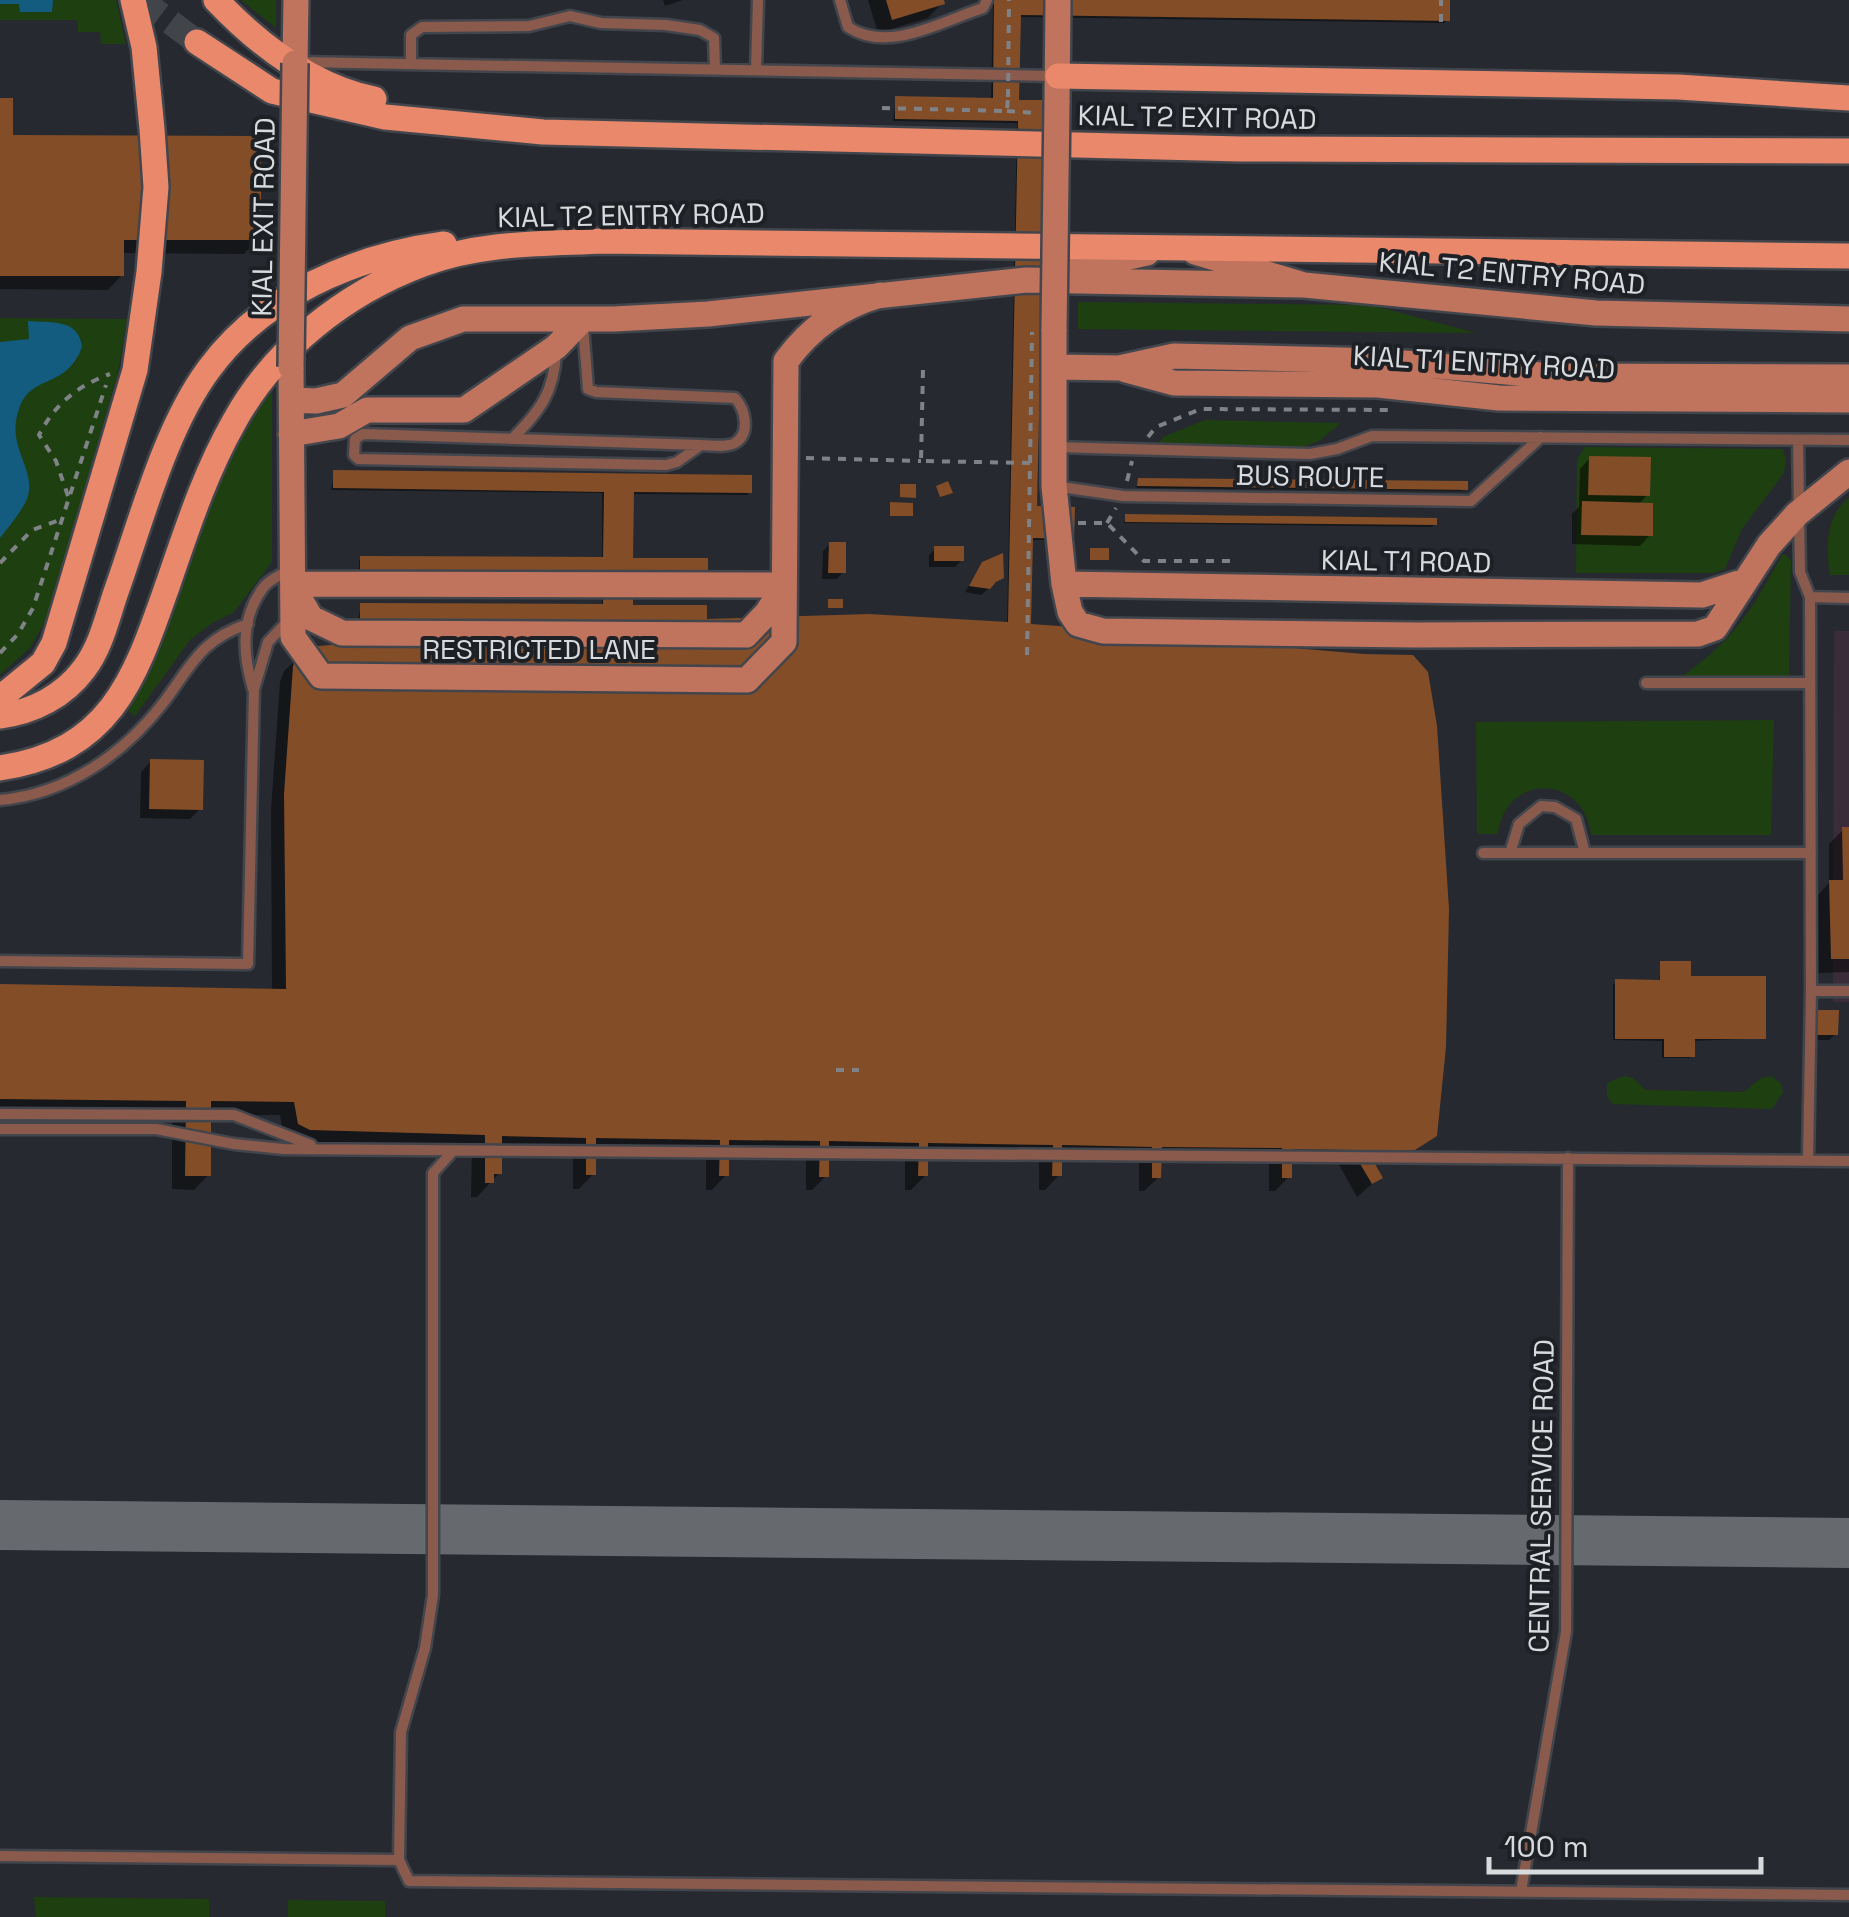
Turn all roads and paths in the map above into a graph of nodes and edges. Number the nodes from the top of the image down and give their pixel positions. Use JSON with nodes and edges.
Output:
{"nodes":[{"id":1,"x":133,"y":0,"type":"edge"},
{"id":2,"x":216,"y":0,"type":"edge"},
{"id":3,"x":296,"y":0,"type":"edge"},
{"id":4,"x":758,"y":0,"type":"edge"},
{"id":5,"x":840,"y":0,"type":"edge"},
{"id":6,"x":987,"y":0,"type":"edge"},
{"id":7,"x":1008,"y":0,"type":"edge"},
{"id":8,"x":1058,"y":0,"type":"edge"},
{"id":9,"x":1441,"y":0,"type":"edge"},
{"id":10,"x":1441,"y":22,"type":"dead end"},
{"id":11,"x":197,"y":42,"type":"tunnel mouth"},
{"id":12,"x":295,"y":63,"type":"junction"},
{"id":13,"x":411,"y":64,"type":"junction"},
{"id":14,"x":715,"y":68,"type":"junction"},
{"id":15,"x":756,"y":68,"type":"junction"},
{"id":16,"x":1058,"y":76,"type":"junction"},
{"id":17,"x":1849,"y":98,"type":"edge"},
{"id":18,"x":882,"y":108,"type":"dead end"},
{"id":19,"x":543,"y":132,"type":"junction"},
{"id":20,"x":1849,"y":151,"type":"edge"},
{"id":21,"x":604,"y":240,"type":"junction"},
{"id":22,"x":1177,"y":246,"type":"junction"},
{"id":23,"x":1849,"y":256,"type":"edge"},
{"id":24,"x":1026,"y":280,"type":"junction"},
{"id":25,"x":1304,"y":285,"type":"junction"},
{"id":26,"x":880,"y":295,"type":"junction"},
{"id":27,"x":583,"y":319,"type":"junction"},
{"id":28,"x":1849,"y":319,"type":"edge"},
{"id":29,"x":556,"y":347,"type":"junction"},
{"id":30,"x":115,"y":359,"type":"dead end"},
{"id":31,"x":1054,"y":366,"type":"junction"},
{"id":32,"x":1119,"y":368,"type":"junction"},
{"id":33,"x":924,"y":370,"type":"dead end"},
{"id":34,"x":110,"y":374,"type":"junction"},
{"id":35,"x":1849,"y":377,"type":"edge"},
{"id":36,"x":292,"y":400,"type":"junction"},
{"id":37,"x":1849,"y":400,"type":"edge"},
{"id":38,"x":1394,"y":410,"type":"dead end"},
{"id":39,"x":292,"y":434,"type":"junction"},
{"id":40,"x":1542,"y":436,"type":"junction"},
{"id":41,"x":513,"y":438,"type":"junction"},
{"id":42,"x":1798,"y":440,"type":"junction"},
{"id":43,"x":1849,"y":440,"type":"edge"},
{"id":44,"x":701,"y":445,"type":"junction"},
{"id":45,"x":1054,"y":447,"type":"junction"},
{"id":46,"x":1135,"y":451,"type":"junction"},
{"id":47,"x":784,"y":458,"type":"junction"},
{"id":48,"x":921,"y":461,"type":"junction"},
{"id":49,"x":1849,"y":472,"type":"edge"},
{"id":50,"x":1054,"y":486,"type":"junction"},
{"id":51,"x":1123,"y":496,"type":"junction"},
{"id":52,"x":68,"y":499,"type":"junction"},
{"id":53,"x":1797,"y":514,"type":"junction"},
{"id":54,"x":62,"y":519,"type":"junction"},
{"id":55,"x":1107,"y":523,"type":"junction"},
{"id":56,"x":1028,"y":524,"type":"junction"},
{"id":57,"x":1059,"y":524,"type":"junction"},
{"id":58,"x":1236,"y":561,"type":"dead end"},
{"id":59,"x":0,"y":564,"type":"edge"},
{"id":60,"x":292,"y":576,"type":"junction"},
{"id":61,"x":1745,"y":581,"type":"junction"},
{"id":62,"x":1064,"y":584,"type":"junction"},
{"id":63,"x":784,"y":585,"type":"junction"},
{"id":64,"x":1810,"y":598,"type":"junction"},
{"id":65,"x":1849,"y":598,"type":"edge"},
{"id":66,"x":293,"y":616,"type":"junction"},
{"id":67,"x":248,"y":624,"type":"junction"},
{"id":68,"x":0,"y":653,"type":"edge"},
{"id":69,"x":1027,"y":658,"type":"dead end"},
{"id":70,"x":1646,"y":684,"type":"dead end"},
{"id":71,"x":1810,"y":684,"type":"junction"},
{"id":72,"x":254,"y":690,"type":"junction"},
{"id":73,"x":0,"y":698,"type":"edge"},
{"id":74,"x":0,"y":716,"type":"edge"},
{"id":75,"x":0,"y":768,"type":"edge"},
{"id":76,"x":0,"y":800,"type":"edge"},
{"id":77,"x":1483,"y":853,"type":"dead end"},
{"id":78,"x":1510,"y":853,"type":"junction"},
{"id":79,"x":1585,"y":853,"type":"junction"},
{"id":80,"x":1811,"y":853,"type":"junction"},
{"id":81,"x":0,"y":961,"type":"edge"},
{"id":82,"x":1811,"y":991,"type":"junction"},
{"id":83,"x":1849,"y":991,"type":"edge"},
{"id":84,"x":836,"y":1070,"type":"dead end"},
{"id":85,"x":858,"y":1070,"type":"dead end"},
{"id":86,"x":0,"y":1114,"type":"edge"},
{"id":87,"x":0,"y":1128,"type":"edge"},
{"id":88,"x":326,"y":1150,"type":"junction"},
{"id":89,"x":453,"y":1151,"type":"junction"},
{"id":90,"x":1568,"y":1158,"type":"junction"},
{"id":91,"x":1808,"y":1160,"type":"junction"},
{"id":92,"x":1849,"y":1161,"type":"edge"},
{"id":93,"x":0,"y":1856,"type":"edge"},
{"id":94,"x":399,"y":1860,"type":"junction"},
{"id":95,"x":1521,"y":1891,"type":"junction"},
{"id":96,"x":1849,"y":1895,"type":"edge"}],
"edges":[{"from":1,"to":73,"type":"main road"},
{"from":2,"to":19,"type":"main road","name":"KIAL T2 EXIT ROAD"},
{"from":3,"to":12,"type":"main road","name":"KIAL EXIT ROAD"},
{"from":4,"to":15,"type":"lane"},
{"from":5,"to":6,"type":"lane"},
{"from":7,"to":18,"type":"path","bridge":true},
{"from":8,"to":16,"type":"main road"},
{"from":9,"to":10,"type":"path"},
{"from":11,"to":19,"type":"main road","name":"KIAL T2 EXIT ROAD"},
{"from":12,"to":13,"type":"lane"},
{"from":12,"to":36,"type":"main road","name":"KIAL EXIT ROAD","bridge":true},
{"from":13,"to":14,"type":"lane"},
{"from":13,"to":14,"type":"lane"},
{"from":14,"to":15,"type":"lane"},
{"from":15,"to":16,"type":"lane"},
{"from":16,"to":17,"type":"main road"},
{"from":16,"to":31,"type":"main road","bridge":true},
{"from":19,"to":20,"type":"main road","name":"KIAL T2 EXIT ROAD"},
{"from":21,"to":22,"type":"main road","name":"KIAL T2 ENTRY ROAD"},
{"from":21,"to":74,"type":"main road"},
{"from":21,"to":75,"type":"main road","name":"KIAL T2 ENTRY ROAD"},
{"from":22,"to":23,"type":"main road","name":"KIAL T2 ENTRY ROAD"},
{"from":22,"to":24,"type":"main road","name":"KIAL T2 ENTRY ROAD"},
{"from":22,"to":25,"type":"main road","name":"KIAL T2 ENTRY ROAD"},
{"from":24,"to":25,"type":"main road"},
{"from":24,"to":26,"type":"main road"},
{"from":25,"to":28,"type":"main road","name":"KIAL T2 ENTRY ROAD"},
{"from":26,"to":27,"type":"main road"},
{"from":26,"to":47,"type":"main road"},
{"from":27,"to":29,"type":"main road"},
{"from":27,"to":36,"type":"main road"},
{"from":27,"to":44,"type":"lane"},
{"from":29,"to":39,"type":"main road"},
{"from":29,"to":41,"type":"lane"},
{"from":30,"to":34,"type":"path"},
{"from":31,"to":32,"type":"main road","name":"KIAL T1 ENTRY ROAD"},
{"from":31,"to":45,"type":"main road"},
{"from":32,"to":35,"type":"main road","name":"KIAL T1 ENTRY ROAD"},
{"from":32,"to":37,"type":"main road","name":"KIAL T1 ENTRY ROAD"},
{"from":33,"to":48,"type":"path"},
{"from":34,"to":52,"type":"path"},
{"from":34,"to":52,"type":"path"},
{"from":36,"to":39,"type":"main road","name":"KIAL EXIT ROAD"},
{"from":38,"to":46,"type":"path"},
{"from":39,"to":60,"type":"main road","name":"KIAL EXIT ROAD"},
{"from":40,"to":42,"type":"lane","name":"BUS ROUTE"},
{"from":40,"to":46,"type":"lane","name":"BUS ROUTE"},
{"from":40,"to":51,"type":"lane","name":"BUS ROUTE"},
{"from":41,"to":44,"type":"lane"},
{"from":41,"to":44,"type":"lane"},
{"from":42,"to":43,"type":"lane","name":"BUS ROUTE"},
{"from":42,"to":53,"type":"lane"},
{"from":45,"to":46,"type":"lane","name":"BUS ROUTE"},
{"from":45,"to":50,"type":"main road"},
{"from":46,"to":51,"type":"path"},
{"from":47,"to":48,"type":"path"},
{"from":47,"to":63,"type":"main road"},
{"from":48,"to":56,"type":"path"},
{"from":49,"to":53,"type":"main road"},
{"from":50,"to":51,"type":"lane","name":"BUS ROUTE"},
{"from":50,"to":57,"type":"main road"},
{"from":51,"to":55,"type":"path"},
{"from":52,"to":54,"type":"path"},
{"from":53,"to":61,"type":"main road"},
{"from":53,"to":64,"type":"lane"},
{"from":54,"to":59,"type":"path"},
{"from":54,"to":68,"type":"path"},
{"from":55,"to":57,"type":"path"},
{"from":55,"to":58,"type":"path"},
{"from":56,"to":57,"type":"path"},
{"from":56,"to":69,"type":"path"},
{"from":57,"to":62,"type":"main road"},
{"from":60,"to":63,"type":"main road"},
{"from":60,"to":63,"type":"main road"},
{"from":60,"to":66,"type":"main road","name":"RESTRICTED LANE"},
{"from":60,"to":67,"type":"lane"},
{"from":61,"to":62,"type":"main road","name":"KIAL T1 ROAD"},
{"from":61,"to":62,"type":"main road"},
{"from":63,"to":66,"type":"main road","name":"RESTRICTED LANE"},
{"from":64,"to":65,"type":"lane"},
{"from":64,"to":71,"type":"lane"},
{"from":66,"to":72,"type":"lane"},
{"from":67,"to":72,"type":"lane"},
{"from":67,"to":76,"type":"lane"},
{"from":70,"to":71,"type":"lane"},
{"from":71,"to":80,"type":"lane"},
{"from":72,"to":81,"type":"lane"},
{"from":77,"to":78,"type":"lane"},
{"from":78,"to":79,"type":"lane"},
{"from":78,"to":79,"type":"lane"},
{"from":79,"to":80,"type":"lane"},
{"from":80,"to":82,"type":"lane"},
{"from":82,"to":83,"type":"lane"},
{"from":82,"to":91,"type":"lane"},
{"from":84,"to":85,"type":"path"},
{"from":86,"to":88,"type":"lane"},
{"from":87,"to":88,"type":"lane"},
{"from":88,"to":89,"type":"lane"},
{"from":89,"to":90,"type":"lane"},
{"from":89,"to":94,"type":"lane"},
{"from":90,"to":91,"type":"lane"},
{"from":90,"to":95,"type":"lane","name":"CENTRAL SERVICE ROAD"},
{"from":91,"to":92,"type":"lane"},
{"from":93,"to":94,"type":"lane"},
{"from":94,"to":95,"type":"lane"},
{"from":95,"to":96,"type":"lane"}]}
